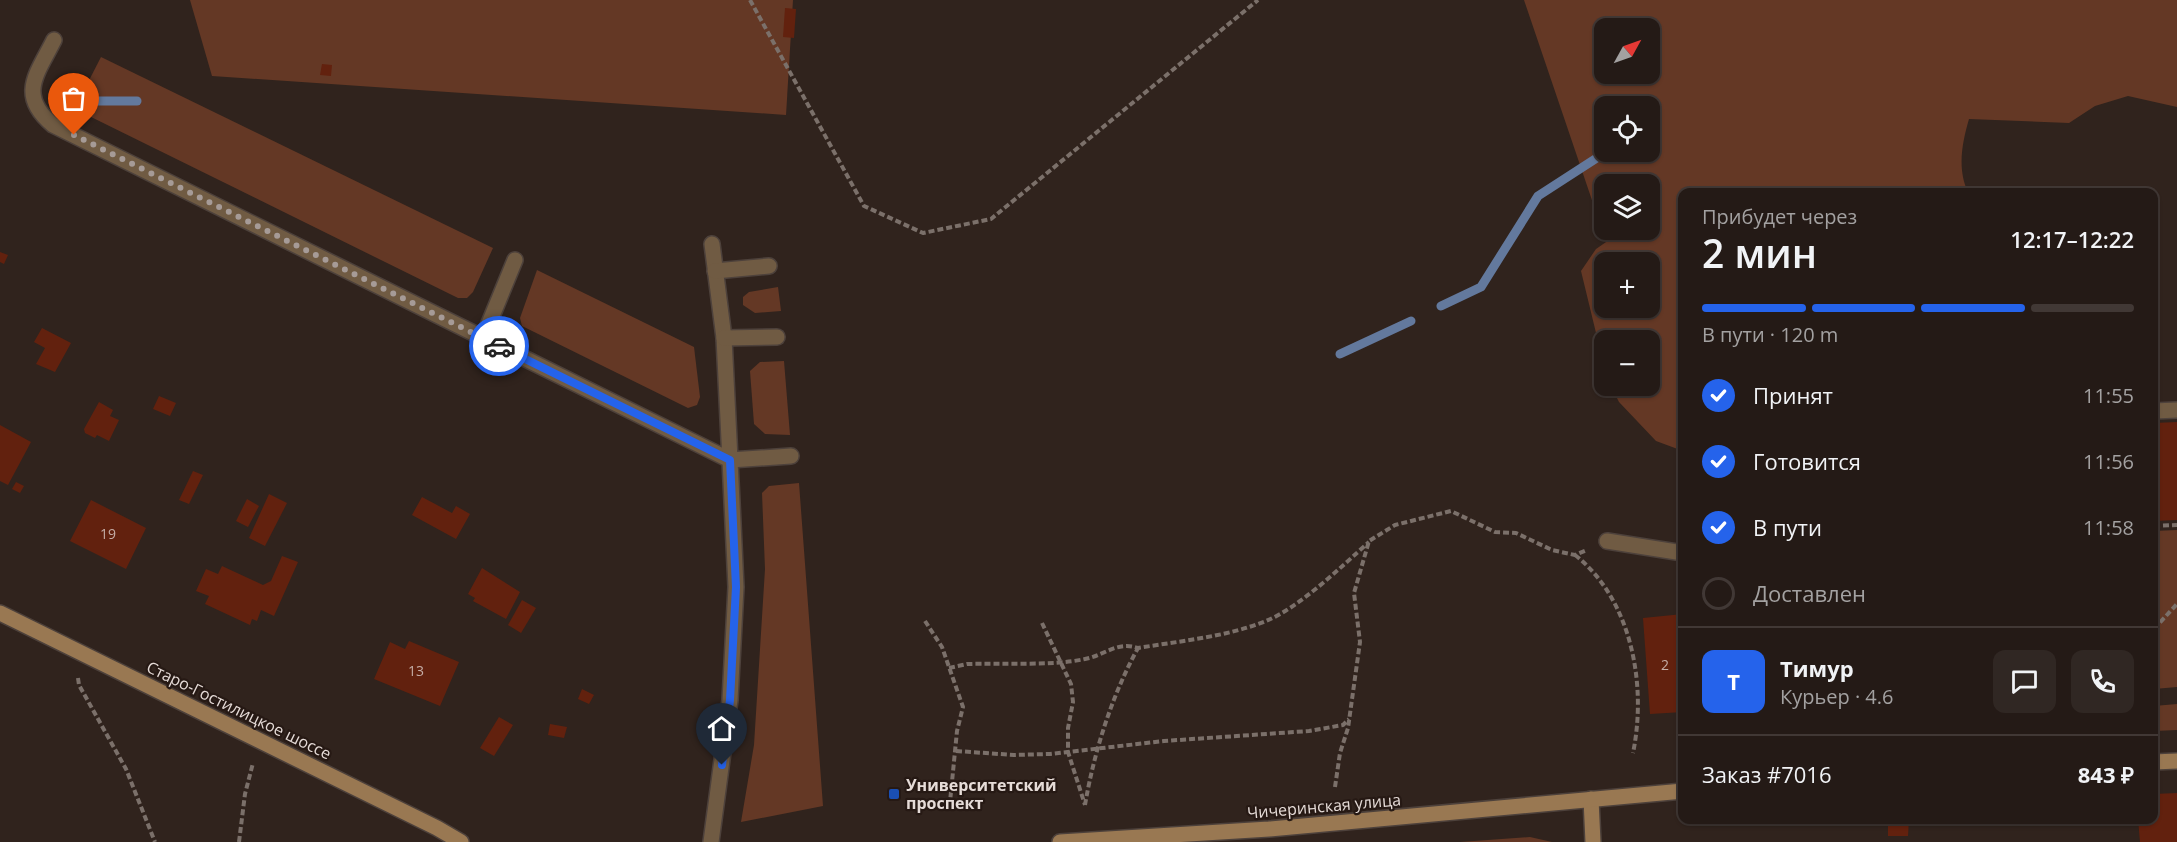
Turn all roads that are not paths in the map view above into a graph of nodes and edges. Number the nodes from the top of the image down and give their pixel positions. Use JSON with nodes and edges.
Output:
{"nodes":[{"id":1,"x":54,"y":40,"type":"dead end"},
{"id":2,"x":712,"y":244,"type":"dead end"},
{"id":3,"x":515,"y":260,"type":"dead end"},
{"id":4,"x":769,"y":266,"type":"dead end"},
{"id":5,"x":715,"y":271,"type":"junction"},
{"id":6,"x":777,"y":336,"type":"dead end"},
{"id":7,"x":483,"y":338,"type":"junction"},
{"id":8,"x":724,"y":338,"type":"junction"},
{"id":9,"x":2177,"y":410,"type":"edge"},
{"id":10,"x":2158,"y":411,"type":"edge"},
{"id":11,"x":791,"y":456,"type":"dead end"},
{"id":12,"x":730,"y":460,"type":"junction"},
{"id":13,"x":1607,"y":541,"type":"road end"},
{"id":14,"x":1678,"y":553,"type":"edge"},
{"id":15,"x":0,"y":613,"type":"edge"},
{"id":16,"x":2177,"y":761,"type":"edge"},
{"id":17,"x":2158,"y":762,"type":"edge"},
{"id":18,"x":1678,"y":791,"type":"edge"},
{"id":19,"x":1591,"y":799,"type":"junction"},
{"id":20,"x":461,"y":842,"type":"edge"},
{"id":21,"x":711,"y":842,"type":"edge"},
{"id":22,"x":1060,"y":842,"type":"edge"},
{"id":23,"x":1593,"y":842,"type":"edge"}],
"edges":[{"from":1,"to":7,"type":"lane"},
{"from":2,"to":5,"type":"lane"},
{"from":3,"to":7,"type":"lane"},
{"from":4,"to":5,"type":"lane"},
{"from":5,"to":8,"type":"lane"},
{"from":6,"to":8,"type":"lane"},
{"from":7,"to":12,"type":"lane"},
{"from":8,"to":12,"type":"lane"},
{"from":9,"to":10,"type":"lane"},
{"from":11,"to":12,"type":"lane"},
{"from":12,"to":21,"type":"lane"},
{"from":13,"to":14,"type":"lane"},
{"from":15,"to":20,"type":"main road","name":"Старо-Гостилицкое шоссе"},
{"from":16,"to":17,"type":"main road"},
{"from":18,"to":19,"type":"main road","name":"Чичеринская улица"},
{"from":19,"to":22,"type":"main road","name":"Чичеринская улица"},
{"from":19,"to":23,"type":"main road"}]}
